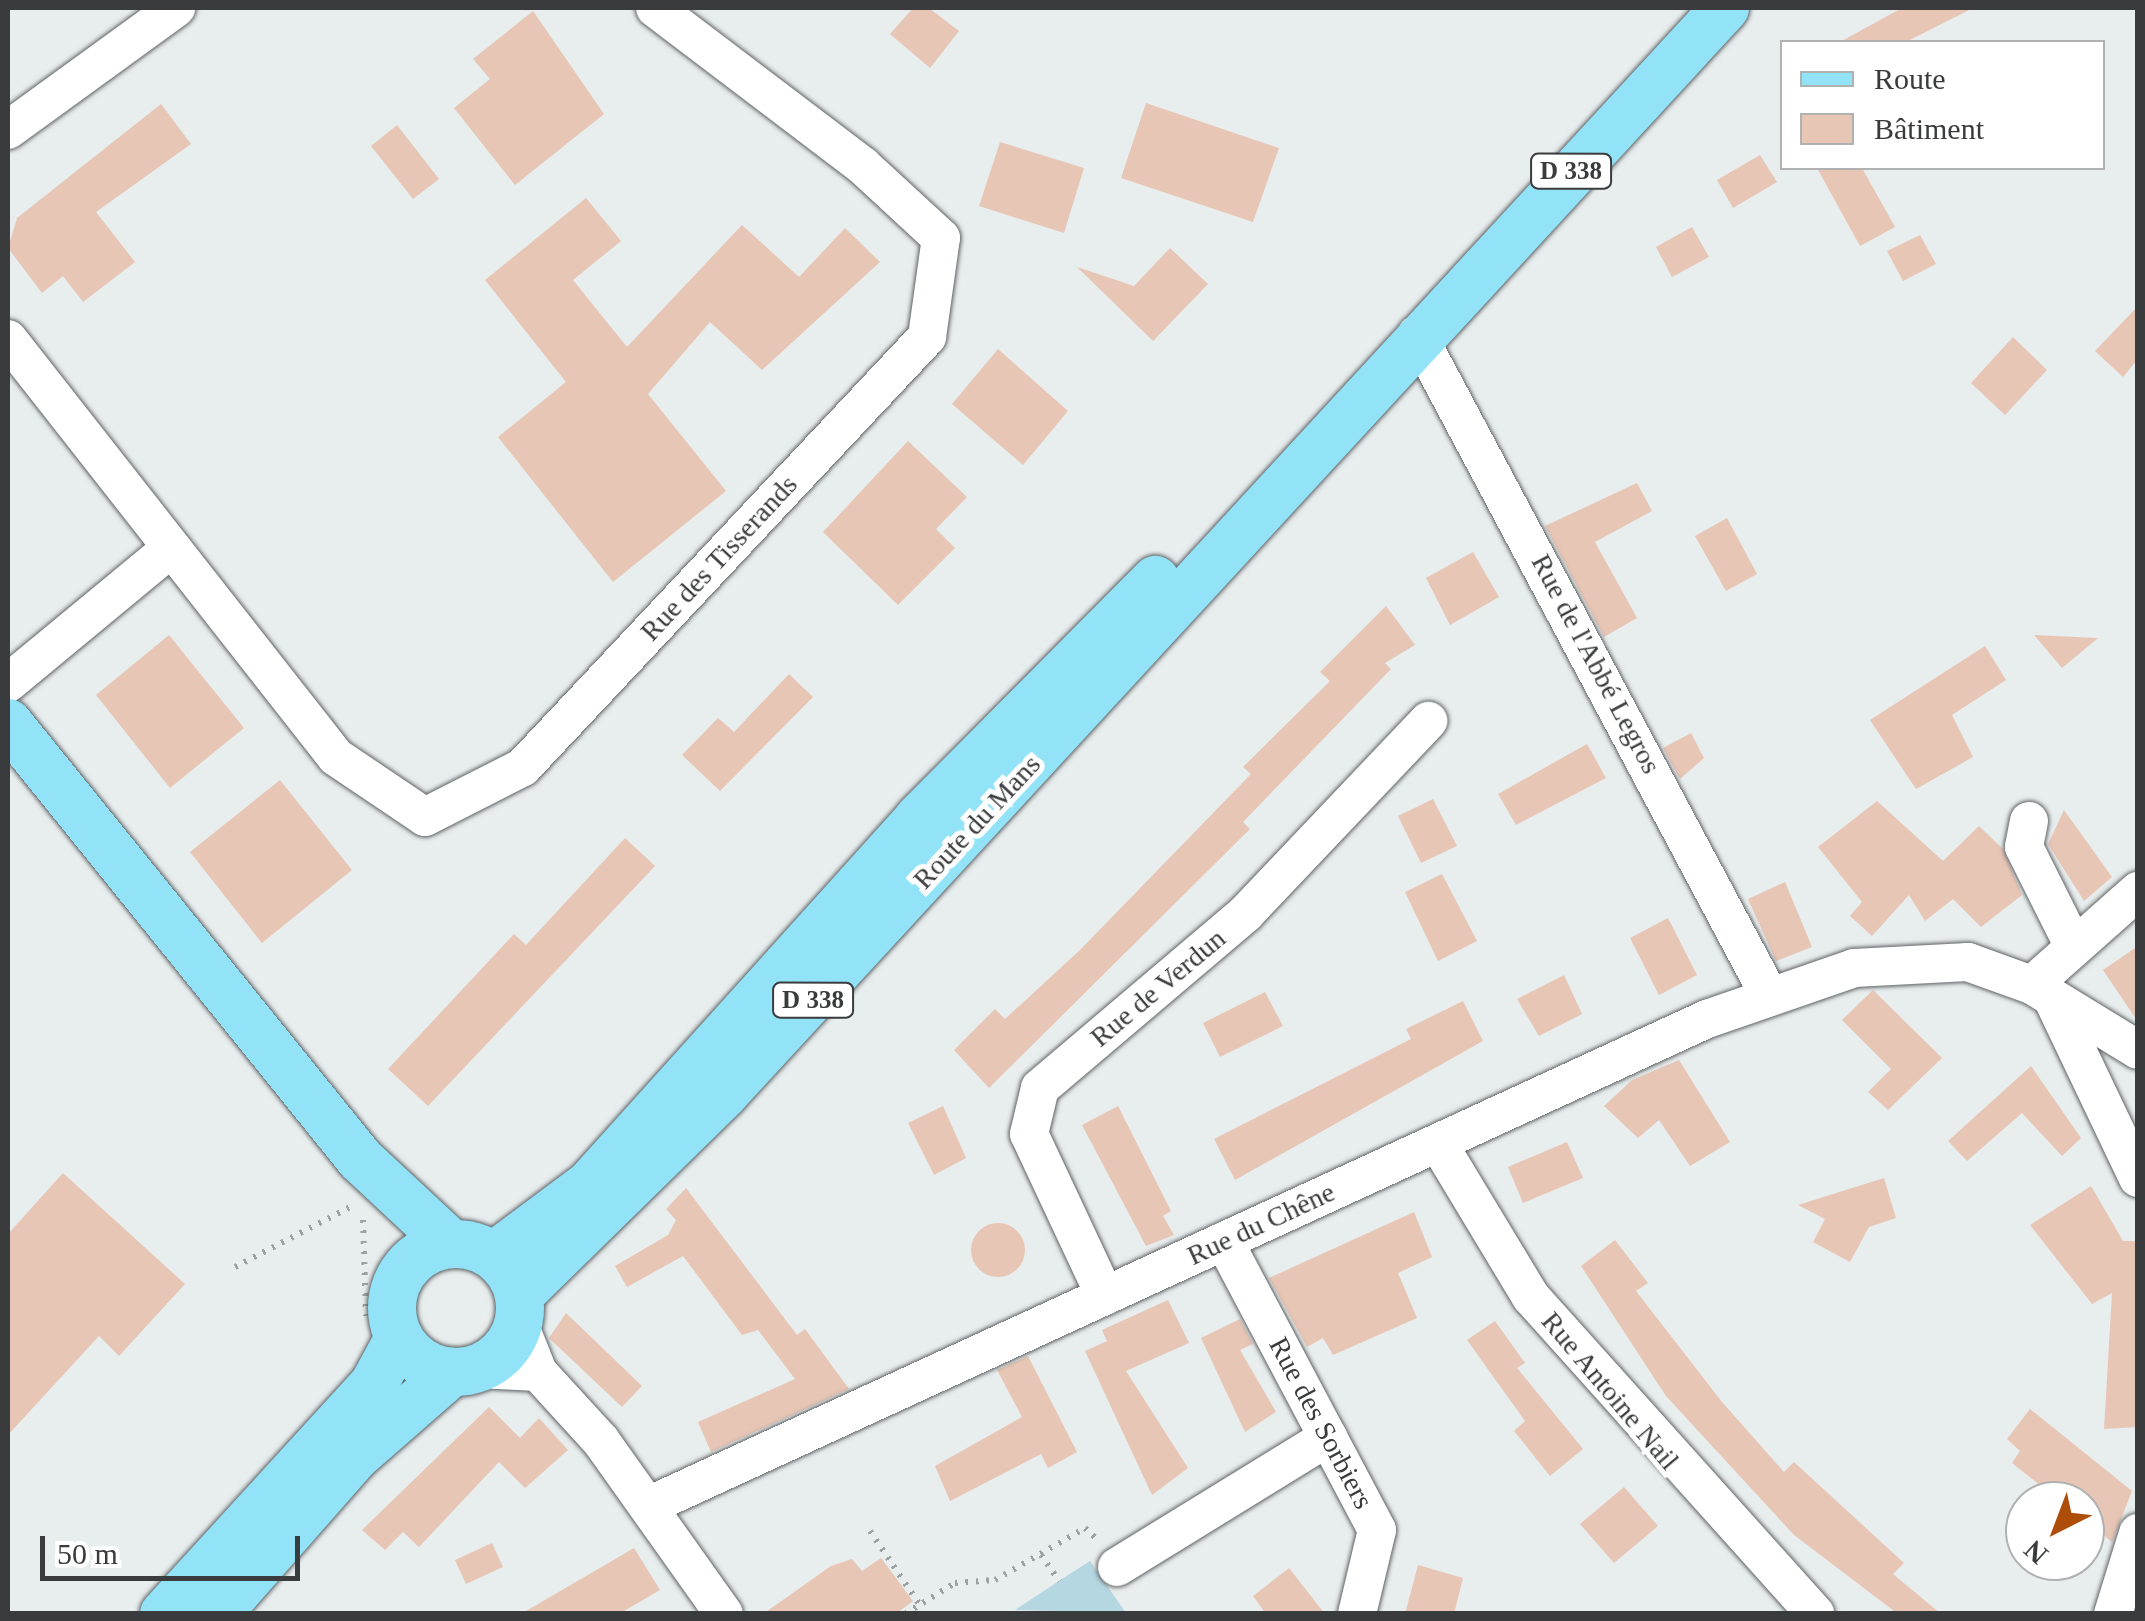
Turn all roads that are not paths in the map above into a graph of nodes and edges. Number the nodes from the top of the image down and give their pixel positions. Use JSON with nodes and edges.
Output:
{"nodes":[{"id":1,"x":176,"y":8,"type":"edge"},
{"id":2,"x":655,"y":8,"type":"edge"},
{"id":3,"x":1725,"y":8,"type":"edge"},
{"id":4,"x":8,"y":130,"type":"edge"},
{"id":5,"x":1418,"y":334,"type":"junction"},
{"id":6,"x":8,"y":339,"type":"edge"},
{"id":7,"x":171,"y":548,"type":"junction"},
{"id":8,"x":8,"y":683,"type":"edge"},
{"id":9,"x":1428,"y":720,"type":"dead end"},
{"id":10,"x":8,"y":723,"type":"edge"},
{"id":11,"x":2029,"y":821,"type":"dead end"},
{"id":12,"x":2138,"y":891,"type":"edge"},
{"id":13,"x":2074,"y":947,"type":"junction"},
{"id":14,"x":2044,"y":995,"type":"junction"},
{"id":15,"x":1770,"y":997,"type":"junction"},
{"id":16,"x":2138,"y":1050,"type":"edge"},
{"id":17,"x":1438,"y":1143,"type":"junction"},
{"id":18,"x":360,"y":1159,"type":"junction"},
{"id":19,"x":2138,"y":1178,"type":"edge"},
{"id":20,"x":1224,"y":1241,"type":"junction"},
{"id":21,"x":400,"y":1274,"type":"junction"},
{"id":22,"x":496,"y":1279,"type":"junction"},
{"id":23,"x":1105,"y":1296,"type":"junction"},
{"id":24,"x":399,"y":1338,"type":"junction"},
{"id":25,"x":465,"y":1371,"type":"junction"},
{"id":26,"x":538,"y":1372,"type":"junction"},
{"id":27,"x":1328,"y":1437,"type":"junction"},
{"id":28,"x":648,"y":1506,"type":"junction"},
{"id":29,"x":2137,"y":1534,"type":"edge"},
{"id":30,"x":1118,"y":1567,"type":"road end"},
{"id":31,"x":164,"y":1614,"type":"edge"},
{"id":32,"x":217,"y":1614,"type":"edge"},
{"id":33,"x":724,"y":1614,"type":"edge"},
{"id":34,"x":1357,"y":1614,"type":"edge"},
{"id":35,"x":1815,"y":1614,"type":"edge"},
{"id":36,"x":2112,"y":1614,"type":"edge"}],
"edges":[{"from":1,"to":4,"type":"street"},
{"from":2,"to":7,"type":"street","name":"Rue des Tisserands"},
{"from":3,"to":5,"type":"main road","name":"Route du Mans","number":"D 338"},
{"from":5,"to":15,"type":"street","name":"Rue de l'Abbé Legros"},
{"from":5,"to":22,"type":"main road","name":"Route du Mans","number":"D 338"},
{"from":6,"to":7,"type":"street","name":"Rue des Tisserands"},
{"from":7,"to":8,"type":"street"},
{"from":9,"to":23,"type":"street","name":"Rue de Verdun"},
{"from":10,"to":18,"type":"main road"},
{"from":11,"to":13,"type":"street"},
{"from":12,"to":13,"type":"street"},
{"from":13,"to":14,"type":"street"},
{"from":14,"to":15,"type":"street","name":"Rue du Chêne"},
{"from":14,"to":16,"type":"street","name":"Rue du Chêne"},
{"from":14,"to":19,"type":"street"},
{"from":15,"to":17,"type":"street","name":"Rue du Chêne"},
{"from":17,"to":20,"type":"street","name":"Rue du Chêne"},
{"from":17,"to":35,"type":"street","name":"Rue Antoine Nail"},
{"from":18,"to":21,"type":"main road"},
{"from":18,"to":22,"type":"main road"},
{"from":20,"to":23,"type":"street","name":"Rue du Chêne"},
{"from":20,"to":27,"type":"street","name":"Rue des Sorbiers"},
{"from":21,"to":22,"type":"main road"},
{"from":21,"to":24,"type":"main road"},
{"from":22,"to":25,"type":"main road"},
{"from":22,"to":26,"type":"street"},
{"from":23,"to":28,"type":"street","name":"Rue du Chêne"},
{"from":24,"to":25,"type":"main road"},
{"from":24,"to":31,"type":"main road"},
{"from":25,"to":26,"type":"street"},
{"from":25,"to":32,"type":"main road"},
{"from":26,"to":28,"type":"street"},
{"from":27,"to":30,"type":"street"},
{"from":27,"to":34,"type":"street","name":"Rue des Sorbiers"},
{"from":28,"to":33,"type":"street"},
{"from":29,"to":36,"type":"street"}]}
